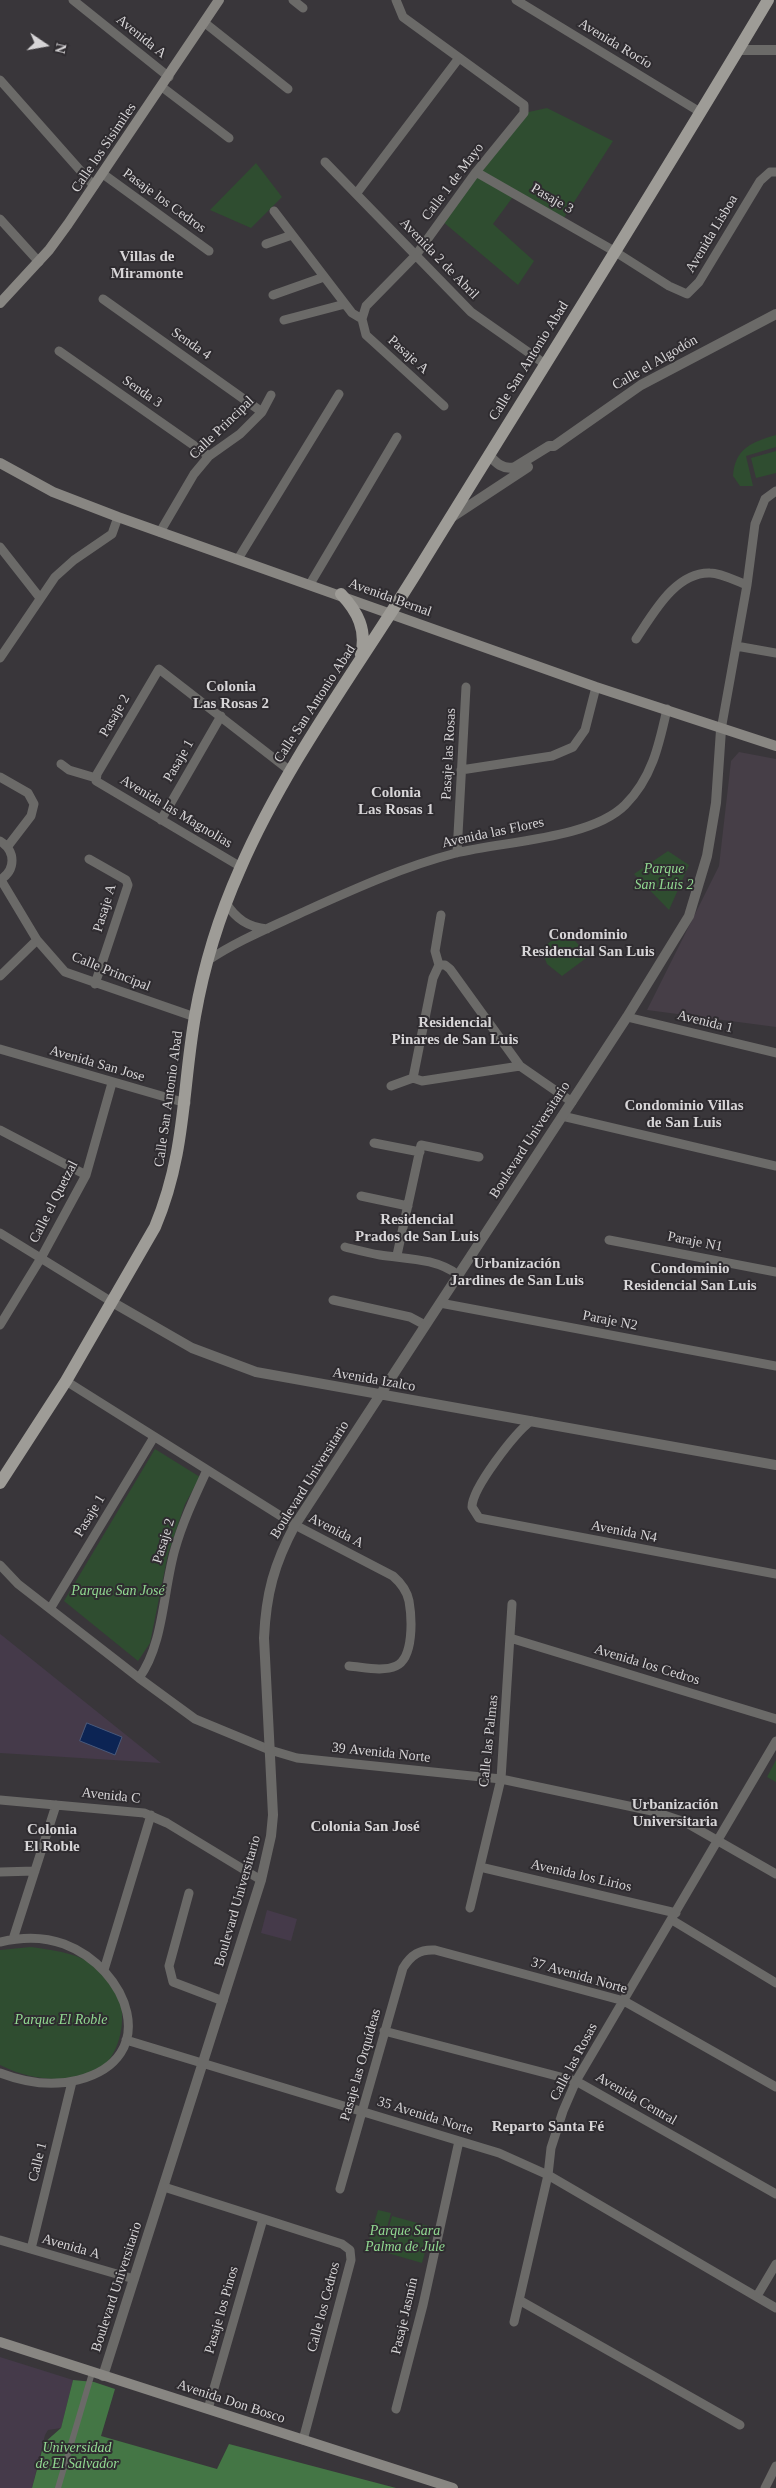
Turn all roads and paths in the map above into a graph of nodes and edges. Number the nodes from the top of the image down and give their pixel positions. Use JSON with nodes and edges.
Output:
{"nodes":[{"id":1,"x":74,"y":0,"type":"edge"},
{"id":2,"x":219,"y":0,"type":"edge"},
{"id":3,"x":293,"y":0,"type":"edge"},
{"id":4,"x":396,"y":0,"type":"edge"},
{"id":5,"x":516,"y":0,"type":"edge"},
{"id":6,"x":768,"y":0,"type":"edge"},
{"id":7,"x":303,"y":8,"type":"dead end"},
{"id":8,"x":205,"y":24,"type":"junction"},
{"id":9,"x":738,"y":50,"type":"junction"},
{"id":10,"x":776,"y":50,"type":"edge"},
{"id":11,"x":460,"y":58,"type":"junction"},
{"id":12,"x":169,"y":77,"type":"junction"},
{"id":13,"x":0,"y":80,"type":"edge"},
{"id":14,"x":162,"y":87,"type":"junction"},
{"id":15,"x":288,"y":89,"type":"dead end"},
{"id":16,"x":700,"y":112,"type":"junction"},
{"id":17,"x":229,"y":138,"type":"dead end"},
{"id":18,"x":325,"y":162,"type":"dead end"},
{"id":19,"x":476,"y":172,"type":"junction"},
{"id":20,"x":776,"y":172,"type":"edge"},
{"id":21,"x":103,"y":174,"type":"junction"},
{"id":22,"x":94,"y":186,"type":"junction"},
{"id":23,"x":356,"y":194,"type":"junction"},
{"id":24,"x":274,"y":211,"type":"dead end"},
{"id":25,"x":0,"y":219,"type":"edge"},
{"id":26,"x":292,"y":236,"type":"junction"},
{"id":27,"x":266,"y":244,"type":"dead end"},
{"id":28,"x":209,"y":251,"type":"dead end"},
{"id":29,"x":614,"y":251,"type":"junction"},
{"id":30,"x":416,"y":255,"type":"junction"},
{"id":31,"x":39,"y":262,"type":"junction"},
{"id":32,"x":324,"y":277,"type":"junction"},
{"id":33,"x":273,"y":295,"type":"dead end"},
{"id":34,"x":103,"y":299,"type":"dead end"},
{"id":35,"x":0,"y":303,"type":"edge"},
{"id":36,"x":345,"y":304,"type":"junction"},
{"id":37,"x":776,"y":314,"type":"edge"},
{"id":38,"x":362,"y":319,"type":"junction"},
{"id":39,"x":284,"y":320,"type":"dead end"},
{"id":40,"x":59,"y":351,"type":"dead end"},
{"id":41,"x":545,"y":364,"type":"junction"},
{"id":42,"x":339,"y":394,"type":"dead end"},
{"id":43,"x":272,"y":395,"type":"dead end"},
{"id":44,"x":444,"y":406,"type":"dead end"},
{"id":45,"x":262,"y":412,"type":"junction"},
{"id":46,"x":397,"y":437,"type":"dead end"},
{"id":47,"x":554,"y":446,"type":"junction"},
{"id":48,"x":489,"y":455,"type":"junction"},
{"id":49,"x":209,"y":456,"type":"junction"},
{"id":50,"x":0,"y":463,"type":"edge"},
{"id":51,"x":776,"y":491,"type":"edge"},
{"id":52,"x":118,"y":517,"type":"junction"},
{"id":53,"x":449,"y":519,"type":"junction"},
{"id":54,"x":160,"y":532,"type":"junction"},
{"id":55,"x":0,"y":546,"type":"edge"},
{"id":56,"x":238,"y":559,"type":"junction"},
{"id":57,"x":310,"y":584,"type":"junction"},
{"id":58,"x":746,"y":585,"type":"junction"},
{"id":59,"x":341,"y":594,"type":"junction"},
{"id":60,"x":40,"y":598,"type":"junction"},
{"id":61,"x":391,"y":613,"type":"junction"},
{"id":62,"x":636,"y":639,"type":"dead end"},
{"id":63,"x":736,"y":646,"type":"junction"},
{"id":64,"x":776,"y":653,"type":"edge"},
{"id":65,"x":0,"y":658,"type":"edge"},
{"id":66,"x":359,"y":662,"type":"junction"},
{"id":67,"x":466,"y":687,"type":"dead end"},
{"id":68,"x":596,"y":687,"type":"junction"},
{"id":69,"x":667,"y":709,"type":"junction"},
{"id":70,"x":221,"y":716,"type":"junction"},
{"id":71,"x":722,"y":730,"type":"junction"},
{"id":72,"x":776,"y":746,"type":"edge"},
{"id":73,"x":61,"y":764,"type":"dead end"},
{"id":74,"x":289,"y":770,"type":"junction"},
{"id":75,"x":461,"y":770,"type":"junction"},
{"id":76,"x":0,"y":777,"type":"edge"},
{"id":77,"x":96,"y":779,"type":"junction"},
{"id":78,"x":161,"y":820,"type":"junction"},
{"id":79,"x":4,"y":844,"type":"edge"},
{"id":80,"x":457,"y":853,"type":"junction"},
{"id":81,"x":90,"y":859,"type":"dead end"},
{"id":82,"x":241,"y":867,"type":"junction"},
{"id":83,"x":0,"y":880,"type":"edge"},
{"id":84,"x":226,"y":903,"type":"junction"},
{"id":85,"x":442,"y":915,"type":"dead end"},
{"id":86,"x":267,"y":929,"type":"junction"},
{"id":87,"x":37,"y":940,"type":"junction"},
{"id":88,"x":207,"y":961,"type":"junction"},
{"id":89,"x":439,"y":965,"type":"junction"},
{"id":90,"x":0,"y":976,"type":"edge"},
{"id":91,"x":95,"y":984,"type":"junction"},
{"id":92,"x":195,"y":1017,"type":"junction"},
{"id":93,"x":627,"y":1017,"type":"junction"},
{"id":94,"x":0,"y":1049,"type":"edge"},
{"id":95,"x":776,"y":1053,"type":"edge"},
{"id":96,"x":520,"y":1066,"type":"junction"},
{"id":97,"x":413,"y":1078,"type":"junction"},
{"id":98,"x":112,"y":1083,"type":"junction"},
{"id":99,"x":391,"y":1086,"type":"dead end"},
{"id":100,"x":572,"y":1102,"type":"junction"},
{"id":101,"x":186,"y":1103,"type":"junction"},
{"id":102,"x":562,"y":1116,"type":"junction"},
{"id":103,"x":0,"y":1130,"type":"edge"},
{"id":104,"x":374,"y":1143,"type":"dead end"},
{"id":105,"x":420,"y":1149,"type":"junction"},
{"id":106,"x":479,"y":1157,"type":"dead end"},
{"id":107,"x":776,"y":1166,"type":"edge"},
{"id":108,"x":86,"y":1175,"type":"junction"},
{"id":109,"x":361,"y":1196,"type":"dead end"},
{"id":110,"x":408,"y":1206,"type":"junction"},
{"id":111,"x":0,"y":1233,"type":"edge"},
{"id":112,"x":609,"y":1240,"type":"dead end"},
{"id":113,"x":346,"y":1247,"type":"dead end"},
{"id":114,"x":397,"y":1255,"type":"junction"},
{"id":115,"x":41,"y":1258,"type":"junction"},
{"id":116,"x":776,"y":1272,"type":"edge"},
{"id":117,"x":458,"y":1275,"type":"junction"},
{"id":118,"x":332,"y":1300,"type":"dead end"},
{"id":119,"x":112,"y":1302,"type":"junction"},
{"id":120,"x":440,"y":1302,"type":"junction"},
{"id":121,"x":0,"y":1325,"type":"edge"},
{"id":122,"x":425,"y":1325,"type":"junction"},
{"id":123,"x":776,"y":1366,"type":"edge"},
{"id":124,"x":66,"y":1381,"type":"junction"},
{"id":125,"x":380,"y":1395,"type":"junction"},
{"id":126,"x":531,"y":1421,"type":"junction"},
{"id":127,"x":154,"y":1437,"type":"junction"},
{"id":128,"x":776,"y":1465,"type":"edge"},
{"id":129,"x":207,"y":1470,"type":"junction"},
{"id":130,"x":4,"y":1478,"type":"edge"},
{"id":131,"x":0,"y":1491,"type":"edge"},
{"id":132,"x":295,"y":1525,"type":"junction"},
{"id":133,"x":0,"y":1565,"type":"edge"},
{"id":134,"x":776,"y":1574,"type":"edge"},
{"id":135,"x":0,"y":1578,"type":"edge"},
{"id":136,"x":18,"y":1584,"type":"junction"},
{"id":137,"x":512,"y":1604,"type":"dead end"},
{"id":138,"x":50,"y":1609,"type":"junction"},
{"id":139,"x":510,"y":1638,"type":"junction"},
{"id":140,"x":349,"y":1666,"type":"dead end"},
{"id":141,"x":139,"y":1678,"type":"junction"},
{"id":142,"x":776,"y":1719,"type":"edge"},
{"id":143,"x":776,"y":1741,"type":"edge"},
{"id":144,"x":270,"y":1750,"type":"junction"},
{"id":145,"x":501,"y":1779,"type":"junction"},
{"id":146,"x":0,"y":1800,"type":"edge"},
{"id":147,"x":56,"y":1805,"type":"junction"},
{"id":148,"x":151,"y":1815,"type":"junction"},
{"id":149,"x":719,"y":1840,"type":"junction"},
{"id":150,"x":480,"y":1867,"type":"junction"},
{"id":151,"x":36,"y":1871,"type":"junction"},
{"id":152,"x":0,"y":1872,"type":"edge"},
{"id":153,"x":776,"y":1874,"type":"edge"},
{"id":154,"x":261,"y":1880,"type":"junction"},
{"id":155,"x":189,"y":1893,"type":"dead end"},
{"id":156,"x":470,"y":1908,"type":"dead end"},
{"id":157,"x":674,"y":1916,"type":"junction"},
{"id":158,"x":14,"y":1939,"type":"junction"},
{"id":159,"x":0,"y":1942,"type":"edge"},
{"id":160,"x":417,"y":1953,"type":"joint"},
{"id":161,"x":104,"y":1970,"type":"junction"},
{"id":162,"x":776,"y":1983,"type":"edge"},
{"id":163,"x":222,"y":2001,"type":"junction"},
{"id":164,"x":624,"y":2001,"type":"junction"},
{"id":165,"x":384,"y":2031,"type":"junction"},
{"id":166,"x":126,"y":2040,"type":"junction"},
{"id":167,"x":203,"y":2063,"type":"junction"},
{"id":168,"x":0,"y":2073,"type":"edge"},
{"id":169,"x":576,"y":2081,"type":"junction"},
{"id":170,"x":72,"y":2082,"type":"junction"},
{"id":171,"x":776,"y":2087,"type":"edge"},
{"id":172,"x":362,"y":2112,"type":"junction"},
{"id":173,"x":459,"y":2141,"type":"junction"},
{"id":174,"x":548,"y":2175,"type":"junction"},
{"id":175,"x":164,"y":2186,"type":"junction"},
{"id":176,"x":340,"y":2189,"type":"dead end"},
{"id":177,"x":776,"y":2194,"type":"edge"},
{"id":178,"x":263,"y":2219,"type":"junction"},
{"id":179,"x":0,"y":2240,"type":"edge"},
{"id":180,"x":31,"y":2249,"type":"junction"},
{"id":181,"x":776,"y":2264,"type":"edge"},
{"id":182,"x":134,"y":2279,"type":"junction"},
{"id":183,"x":758,"y":2296,"type":"junction"},
{"id":184,"x":519,"y":2300,"type":"junction"},
{"id":185,"x":776,"y":2308,"type":"edge"},
{"id":186,"x":514,"y":2322,"type":"dead end"},
{"id":187,"x":0,"y":2342,"type":"edge"},
{"id":188,"x":92,"y":2372,"type":"junction"},
{"id":189,"x":103,"y":2376,"type":"junction"},
{"id":190,"x":208,"y":2409,"type":"junction"},
{"id":191,"x":396,"y":2409,"type":"dead end"},
{"id":192,"x":740,"y":2425,"type":"dead end"},
{"id":193,"x":304,"y":2440,"type":"junction"},
{"id":194,"x":776,"y":2466,"type":"edge"},
{"id":195,"x":58,"y":2488,"type":"edge"},
{"id":196,"x":453,"y":2488,"type":"edge"},
{"id":197,"x":765,"y":2488,"type":"edge"}],
"edges":[{"from":1,"to":12,"type":"street","name":"Avenida A"},
{"from":2,"to":8,"type":"main road","name":"Calle los Sisimiles"},
{"from":3,"to":7,"type":"street"},
{"from":4,"to":11,"type":"street"},
{"from":5,"to":16,"type":"street","name":"Avenida Rocío"},
{"from":6,"to":9,"type":"main road","name":"Calle San Antonio Abad"},
{"from":8,"to":12,"type":"main road","name":"Calle los Sisimiles"},
{"from":8,"to":15,"type":"street"},
{"from":9,"to":10,"type":"street"},
{"from":9,"to":16,"type":"main road","name":"Calle San Antonio Abad"},
{"from":11,"to":19,"type":"street","name":"Calle 1 de Mayo"},
{"from":11,"to":23,"type":"street"},
{"from":12,"to":14,"type":"main road","name":"Calle los Sisimiles"},
{"from":13,"to":22,"type":"street"},
{"from":14,"to":17,"type":"street"},
{"from":14,"to":21,"type":"main road","name":"Calle los Sisimiles"},
{"from":16,"to":29,"type":"main road","name":"Calle San Antonio Abad"},
{"from":18,"to":23,"type":"street","name":"Avenida 2 de Abril"},
{"from":19,"to":29,"type":"street","name":"Pasaje 3"},
{"from":19,"to":30,"type":"street","name":"Calle 1 de Mayo"},
{"from":20,"to":29,"type":"street","name":"Avenida Lisboa"},
{"from":21,"to":22,"type":"main road","name":"Calle los Sisimiles"},
{"from":21,"to":28,"type":"street","name":"Pasaje los Cedros"},
{"from":22,"to":31,"type":"main road","name":"Calle los Sisimiles"},
{"from":23,"to":30,"type":"street","name":"Avenida 2 de Abril"},
{"from":24,"to":26,"type":"street"},
{"from":25,"to":31,"type":"street"},
{"from":26,"to":27,"type":"street"},
{"from":26,"to":32,"type":"street"},
{"from":29,"to":41,"type":"main road","name":"Calle San Antonio Abad"},
{"from":30,"to":38,"type":"street","name":"Calle 1 de Mayo"},
{"from":30,"to":41,"type":"street","name":"Avenida 2 de Abril"},
{"from":31,"to":35,"type":"main road","name":"Calle los Sisimiles"},
{"from":32,"to":33,"type":"street"},
{"from":32,"to":36,"type":"street"},
{"from":34,"to":45,"type":"street","name":"Senda 4"},
{"from":36,"to":38,"type":"street"},
{"from":36,"to":39,"type":"street"},
{"from":37,"to":47,"type":"street","name":"Calle el Algodón"},
{"from":38,"to":44,"type":"street","name":"Pasaje A"},
{"from":40,"to":49,"type":"street","name":"Senda 3"},
{"from":41,"to":48,"type":"main road","name":"Calle San Antonio Abad"},
{"from":42,"to":56,"type":"street"},
{"from":43,"to":45,"type":"street","name":"Calle Principal"},
{"from":45,"to":49,"type":"street","name":"Calle Principal"},
{"from":46,"to":57,"type":"street"},
{"from":47,"to":48,"type":"street","name":"Calle el Algodón"},
{"from":47,"to":53,"type":"street","name":"Calle el Algodón"},
{"from":48,"to":53,"type":"main road","name":"Calle San Antonio Abad"},
{"from":49,"to":54,"type":"street","name":"Calle Principal"},
{"from":50,"to":52,"type":"main road","name":"Avenida Bernal"},
{"from":51,"to":58,"type":"street"},
{"from":52,"to":54,"type":"main road","name":"Avenida Bernal"},
{"from":52,"to":60,"type":"street"},
{"from":53,"to":61,"type":"main road","name":"Calle San Antonio Abad"},
{"from":54,"to":56,"type":"main road","name":"Avenida Bernal"},
{"from":55,"to":60,"type":"street"},
{"from":56,"to":57,"type":"main road","name":"Avenida Bernal"},
{"from":57,"to":59,"type":"main road","name":"Avenida Bernal"},
{"from":58,"to":62,"type":"street"},
{"from":58,"to":63,"type":"street"},
{"from":59,"to":61,"type":"main road","name":"Avenida Bernal"},
{"from":59,"to":66,"type":"main road"},
{"from":60,"to":65,"type":"street"},
{"from":61,"to":66,"type":"main road","name":"Calle San Antonio Abad"},
{"from":61,"to":68,"type":"main road","name":"Avenida Bernal"},
{"from":63,"to":64,"type":"street"},
{"from":63,"to":71,"type":"street"},
{"from":66,"to":74,"type":"main road","name":"Calle San Antonio Abad"},
{"from":67,"to":75,"type":"street","name":"Pasaje las Rosas"},
{"from":68,"to":69,"type":"main road","name":"Avenida Bernal"},
{"from":68,"to":75,"type":"street"},
{"from":69,"to":71,"type":"main road","name":"Avenida Bernal"},
{"from":69,"to":80,"type":"street","name":"Avenida las Flores"},
{"from":70,"to":74,"type":"street"},
{"from":70,"to":77,"type":"street","name":"Pasaje 2"},
{"from":70,"to":78,"type":"street","name":"Pasaje 1"},
{"from":71,"to":72,"type":"main road","name":"Avenida Bernal"},
{"from":71,"to":93,"type":"street","name":"Boulevard Universitario"},
{"from":73,"to":77,"type":"street","name":"Avenida las Magnolias"},
{"from":74,"to":82,"type":"main road","name":"Calle San Antonio Abad"},
{"from":75,"to":80,"type":"street","name":"Pasaje las Rosas"},
{"from":76,"to":79,"type":"street"},
{"from":77,"to":78,"type":"street","name":"Avenida las Magnolias"},
{"from":78,"to":82,"type":"street","name":"Avenida las Magnolias"},
{"from":79,"to":83,"type":"street"},
{"from":80,"to":86,"type":"street","name":"Avenida las Flores"},
{"from":81,"to":91,"type":"street","name":"Pasaje A"},
{"from":82,"to":84,"type":"main road","name":"Calle San Antonio Abad"},
{"from":83,"to":87,"type":"street","name":"Calle Principal"},
{"from":84,"to":86,"type":"street"},
{"from":84,"to":88,"type":"main road","name":"Calle San Antonio Abad"},
{"from":85,"to":89,"type":"street"},
{"from":86,"to":88,"type":"street","name":"Avenida las Flores"},
{"from":87,"to":90,"type":"street"},
{"from":87,"to":91,"type":"street","name":"Calle Principal"},
{"from":88,"to":92,"type":"main road","name":"Calle San Antonio Abad"},
{"from":89,"to":96,"type":"street"},
{"from":89,"to":97,"type":"street"},
{"from":91,"to":92,"type":"street","name":"Calle Principal"},
{"from":92,"to":101,"type":"main road","name":"Calle San Antonio Abad"},
{"from":93,"to":95,"type":"street","name":"Avenida 1"},
{"from":93,"to":100,"type":"street","name":"Boulevard Universitario"},
{"from":94,"to":98,"type":"street","name":"Avenida San Jose"},
{"from":96,"to":97,"type":"street"},
{"from":96,"to":100,"type":"street"},
{"from":97,"to":99,"type":"street"},
{"from":98,"to":101,"type":"street","name":"Avenida San Jose"},
{"from":98,"to":108,"type":"street","name":"Calle el Quetzal"},
{"from":100,"to":102,"type":"street","name":"Boulevard Universitario"},
{"from":101,"to":119,"type":"main road","name":"Calle San Antonio Abad"},
{"from":102,"to":107,"type":"street"},
{"from":102,"to":117,"type":"street","name":"Boulevard Universitario"},
{"from":103,"to":108,"type":"street"},
{"from":104,"to":105,"type":"street"},
{"from":105,"to":106,"type":"street"},
{"from":105,"to":110,"type":"street"},
{"from":108,"to":115,"type":"street","name":"Calle el Quetzal"},
{"from":109,"to":110,"type":"street"},
{"from":110,"to":114,"type":"street"},
{"from":111,"to":115,"type":"street","name":"Avenida Izalco"},
{"from":112,"to":116,"type":"street","name":"Paraje N1"},
{"from":113,"to":114,"type":"street"},
{"from":114,"to":117,"type":"street"},
{"from":115,"to":119,"type":"street","name":"Avenida Izalco"},
{"from":115,"to":121,"type":"street","name":"Calle el Quetzal"},
{"from":117,"to":120,"type":"street","name":"Boulevard Universitario"},
{"from":118,"to":122,"type":"street"},
{"from":119,"to":124,"type":"main road","name":"Calle San Antonio Abad"},
{"from":119,"to":125,"type":"street","name":"Avenida Izalco"},
{"from":120,"to":122,"type":"street","name":"Boulevard Universitario"},
{"from":120,"to":123,"type":"street","name":"Paraje N2"},
{"from":122,"to":125,"type":"street","name":"Boulevard Universitario"},
{"from":124,"to":127,"type":"street","name":"Avenida A"},
{"from":124,"to":130,"type":"main road","name":"Calle San Antonio Abad"},
{"from":125,"to":126,"type":"street","name":"Avenida Izalco"},
{"from":125,"to":132,"type":"street","name":"Boulevard Universitario"},
{"from":126,"to":128,"type":"street","name":"Avenida Izalco"},
{"from":126,"to":134,"type":"street","name":"Avenida N4"},
{"from":127,"to":129,"type":"street","name":"Avenida A"},
{"from":127,"to":138,"type":"street","name":"Pasaje 1"},
{"from":129,"to":132,"type":"street","name":"Avenida A"},
{"from":129,"to":141,"type":"street","name":"Pasaje 2"},
{"from":130,"to":131,"type":"main road","name":"Calle San Antonio Abad"},
{"from":132,"to":140,"type":"street","name":"Avenida A"},
{"from":132,"to":144,"type":"street","name":"Boulevard Universitario"},
{"from":133,"to":136,"type":"street","name":"39 Avenida Norte"},
{"from":135,"to":136,"type":"street","name":"39 Avenida Norte"},
{"from":136,"to":138,"type":"street","name":"39 Avenida Norte"},
{"from":137,"to":139,"type":"street","name":"Calle las Palmas"},
{"from":138,"to":141,"type":"street","name":"39 Avenida Norte"},
{"from":139,"to":142,"type":"street","name":"Avenida los Cedros"},
{"from":139,"to":145,"type":"street","name":"Calle las Palmas"},
{"from":141,"to":144,"type":"street","name":"39 Avenida Norte"},
{"from":143,"to":149,"type":"street","name":"Calle las Rosas"},
{"from":144,"to":145,"type":"street","name":"39 Avenida Norte"},
{"from":144,"to":154,"type":"street","name":"Boulevard Universitario"},
{"from":145,"to":149,"type":"street","name":"39 Avenida Norte"},
{"from":145,"to":150,"type":"street","name":"Calle las Palmas"},
{"from":146,"to":147,"type":"street","name":"Avenida C"},
{"from":147,"to":148,"type":"street","name":"Avenida C"},
{"from":147,"to":151,"type":"street"},
{"from":148,"to":154,"type":"street","name":"Avenida C"},
{"from":148,"to":161,"type":"street"},
{"from":149,"to":153,"type":"street","name":"39 Avenida Norte"},
{"from":149,"to":157,"type":"street","name":"Calle las Rosas"},
{"from":150,"to":156,"type":"street","name":"Calle las Palmas"},
{"from":150,"to":157,"type":"street","name":"Avenida los Lirios"},
{"from":151,"to":152,"type":"street"},
{"from":151,"to":158,"type":"street"},
{"from":154,"to":163,"type":"street","name":"Boulevard Universitario"},
{"from":155,"to":163,"type":"street"},
{"from":157,"to":162,"type":"street","name":"Avenida los Lirios"},
{"from":157,"to":164,"type":"street","name":"Calle las Rosas"},
{"from":158,"to":159,"type":"street"},
{"from":158,"to":161,"type":"street"},
{"from":160,"to":164,"type":"street","name":"37 Avenida Norte"},
{"from":160,"to":165,"type":"street","name":"Pasaje las Orquídeas"},
{"from":161,"to":166,"type":"street"},
{"from":163,"to":167,"type":"street","name":"Boulevard Universitario"},
{"from":164,"to":169,"type":"street","name":"Calle las Rosas"},
{"from":164,"to":171,"type":"street","name":"37 Avenida Norte"},
{"from":165,"to":169,"type":"street","name":"Avenida Central"},
{"from":165,"to":172,"type":"street","name":"Pasaje las Orquídeas"},
{"from":166,"to":167,"type":"street","name":"35 Avenida Norte"},
{"from":166,"to":170,"type":"street"},
{"from":167,"to":172,"type":"street","name":"35 Avenida Norte"},
{"from":167,"to":175,"type":"street","name":"Boulevard Universitario"},
{"from":168,"to":170,"type":"street"},
{"from":169,"to":174,"type":"street","name":"Calle las Rosas"},
{"from":169,"to":177,"type":"street","name":"Avenida Central"},
{"from":170,"to":180,"type":"street","name":"Calle 1"},
{"from":172,"to":173,"type":"street","name":"35 Avenida Norte"},
{"from":172,"to":176,"type":"street","name":"Pasaje las Orquídeas"},
{"from":173,"to":174,"type":"street","name":"35 Avenida Norte"},
{"from":173,"to":191,"type":"street","name":"Pasaje Jasmín"},
{"from":174,"to":183,"type":"street","name":"35 Avenida Norte"},
{"from":174,"to":184,"type":"street","name":"Calle las Rosas"},
{"from":175,"to":178,"type":"street"},
{"from":175,"to":182,"type":"street","name":"Boulevard Universitario"},
{"from":178,"to":190,"type":"street","name":"Pasaje los Pinos"},
{"from":178,"to":193,"type":"street","name":"Calle los Cedros"},
{"from":179,"to":180,"type":"street","name":"Avenida A"},
{"from":180,"to":182,"type":"street","name":"Avenida A"},
{"from":181,"to":183,"type":"street"},
{"from":182,"to":189,"type":"street","name":"Boulevard Universitario"},
{"from":183,"to":185,"type":"street","name":"35 Avenida Norte"},
{"from":184,"to":186,"type":"street","name":"Calle las Rosas"},
{"from":184,"to":192,"type":"street"},
{"from":187,"to":188,"type":"main road","name":"Avenida Don Bosco"},
{"from":188,"to":189,"type":"main road","name":"Avenida Don Bosco"},
{"from":188,"to":195,"type":"street"},
{"from":189,"to":190,"type":"main road","name":"Avenida Don Bosco"},
{"from":190,"to":193,"type":"main road","name":"Avenida Don Bosco"},
{"from":193,"to":196,"type":"main road","name":"Avenida Don Bosco"},
{"from":194,"to":197,"type":"street"}]}
